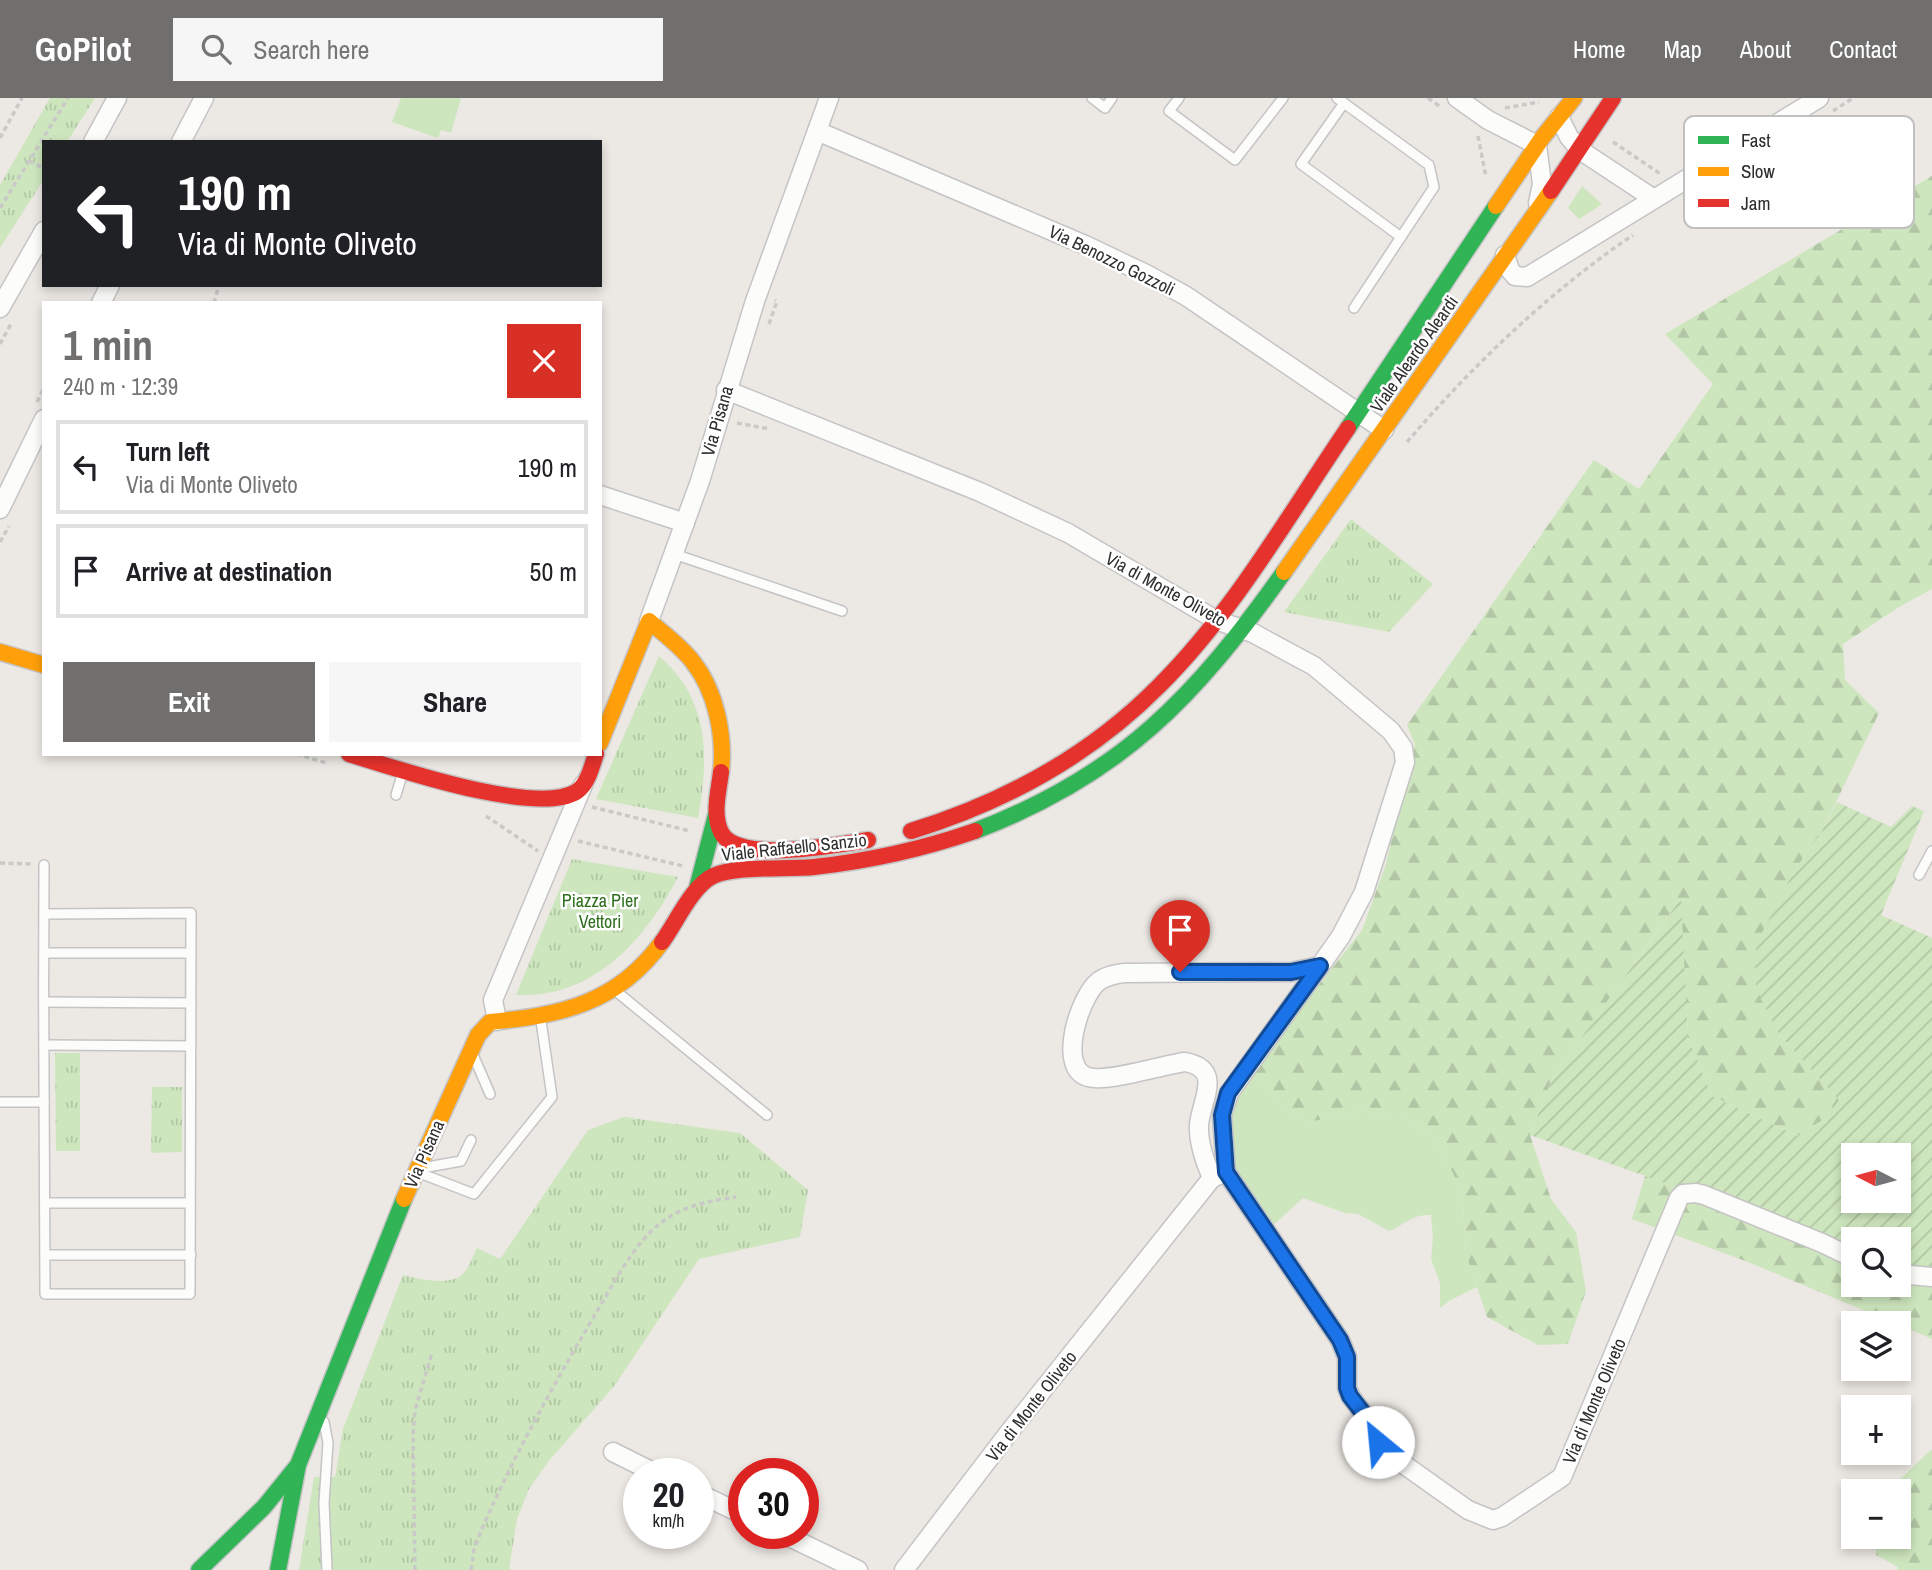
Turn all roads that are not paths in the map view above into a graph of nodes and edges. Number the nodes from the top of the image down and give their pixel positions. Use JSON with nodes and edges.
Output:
{"nodes":[{"id":1,"x":117,"y":98,"type":"edge"},
{"id":2,"x":204,"y":98,"type":"edge"},
{"id":3,"x":829,"y":98,"type":"edge"},
{"id":4,"x":1092,"y":98,"type":"edge"},
{"id":5,"x":1112,"y":98,"type":"edge"},
{"id":6,"x":1178,"y":98,"type":"edge"},
{"id":7,"x":1283,"y":98,"type":"edge"},
{"id":8,"x":1574,"y":98,"type":"edge"},
{"id":9,"x":1613,"y":98,"type":"edge"},
{"id":10,"x":1340,"y":100,"type":"edge"},
{"id":11,"x":1452,"y":105,"type":"edge"},
{"id":12,"x":1825,"y":105,"type":"edge"},
{"id":13,"x":1805,"y":116,"type":"edge"},
{"id":14,"x":1559,"y":117,"type":"junction"},
{"id":15,"x":817,"y":131,"type":"junction"},
{"id":16,"x":94,"y":140,"type":"edge"},
{"id":17,"x":182,"y":140,"type":"edge"},
{"id":18,"x":1537,"y":145,"type":"junction"},
{"id":19,"x":1580,"y":150,"type":"junction"},
{"id":20,"x":1684,"y":183,"type":"edge"},
{"id":21,"x":1654,"y":199,"type":"junction"},
{"id":22,"x":1537,"y":210,"type":"junction"},
{"id":23,"x":42,"y":234,"type":"edge"},
{"id":24,"x":1401,"y":237,"type":"junction"},
{"id":25,"x":1505,"y":255,"type":"junction"},
{"id":26,"x":0,"y":308,"type":"edge"},
{"id":27,"x":1354,"y":308,"type":"dead end"},
{"id":28,"x":726,"y":390,"type":"junction"},
{"id":29,"x":1359,"y":414,"type":"junction"},
{"id":30,"x":42,"y":424,"type":"edge"},
{"id":31,"x":1384,"y":430,"type":"junction"},
{"id":32,"x":602,"y":496,"type":"edge"},
{"id":33,"x":6,"y":515,"type":"edge"},
{"id":34,"x":685,"y":523,"type":"junction"},
{"id":35,"x":674,"y":554,"type":"junction"},
{"id":36,"x":842,"y":611,"type":"dead end"},
{"id":37,"x":1216,"y":620,"type":"junction"},
{"id":38,"x":649,"y":621,"type":"junction"},
{"id":39,"x":1243,"y":629,"type":"junction"},
{"id":40,"x":0,"y":652,"type":"edge"},
{"id":41,"x":42,"y":664,"type":"edge"},
{"id":42,"x":602,"y":738,"type":"edge"},
{"id":43,"x":356,"y":756,"type":"edge"},
{"id":44,"x":595,"y":756,"type":"edge"},
{"id":45,"x":403,"y":770,"type":"junction"},
{"id":46,"x":583,"y":785,"type":"junction"},
{"id":47,"x":396,"y":795,"type":"dead end"},
{"id":48,"x":716,"y":815,"type":"junction"},
{"id":49,"x":1932,"y":851,"type":"edge"},
{"id":50,"x":44,"y":865,"type":"road end"},
{"id":51,"x":1919,"y":875,"type":"dead end"},
{"id":52,"x":697,"y":888,"type":"junction"},
{"id":53,"x":44,"y":914,"type":"junction"},
{"id":54,"x":44,"y":953,"type":"junction"},
{"id":55,"x":191,"y":953,"type":"junction"},
{"id":56,"x":1320,"y":966,"type":"junction"},
{"id":57,"x":612,"y":989,"type":"junction"},
{"id":58,"x":44,"y":1002,"type":"junction"},
{"id":59,"x":191,"y":1003,"type":"junction"},
{"id":60,"x":541,"y":1017,"type":"junction"},
{"id":61,"x":497,"y":1021,"type":"junction"},
{"id":62,"x":44,"y":1045,"type":"junction"},
{"id":63,"x":190,"y":1046,"type":"junction"},
{"id":64,"x":470,"y":1049,"type":"junction"},
{"id":65,"x":490,"y":1094,"type":"dead end"},
{"id":66,"x":0,"y":1102,"type":"edge"},
{"id":67,"x":44,"y":1102,"type":"junction"},
{"id":68,"x":767,"y":1115,"type":"dead end"},
{"id":69,"x":471,"y":1140,"type":"dead end"},
{"id":70,"x":416,"y":1170,"type":"junction"},
{"id":71,"x":1219,"y":1175,"type":"junction"},
{"id":72,"x":45,"y":1203,"type":"junction"},
{"id":73,"x":190,"y":1203,"type":"junction"},
{"id":74,"x":1841,"y":1252,"type":"edge"},
{"id":75,"x":45,"y":1255,"type":"junction"},
{"id":76,"x":191,"y":1255,"type":"junction"},
{"id":77,"x":1911,"y":1275,"type":"edge"},
{"id":78,"x":1932,"y":1277,"type":"edge"},
{"id":79,"x":319,"y":1411,"type":"junction"},
{"id":80,"x":613,"y":1452,"type":"dead end"},
{"id":81,"x":625,"y":1458,"type":"edge"},
{"id":82,"x":298,"y":1465,"type":"junction"},
{"id":83,"x":814,"y":1549,"type":"edge"},
{"id":84,"x":199,"y":1570,"type":"edge"},
{"id":85,"x":278,"y":1570,"type":"edge"},
{"id":86,"x":327,"y":1570,"type":"edge"},
{"id":87,"x":858,"y":1570,"type":"edge"},
{"id":88,"x":904,"y":1570,"type":"edge"}],
"edges":[{"from":1,"to":16,"type":"street"},
{"from":2,"to":17,"type":"street"},
{"from":3,"to":15,"type":"street","name":"Via Pisana"},
{"from":4,"to":5,"type":"lane"},
{"from":6,"to":7,"type":"lane"},
{"from":8,"to":14,"type":"main road","name":"Viale Aleardo Aleardi"},
{"from":9,"to":19,"type":"main road","name":"Viale Aleardo Aleardi"},
{"from":10,"to":24,"type":"lane"},
{"from":10,"to":24,"type":"lane"},
{"from":11,"to":18,"type":"street"},
{"from":12,"to":13,"type":"street"},
{"from":14,"to":18,"type":"main road","name":"Viale Aleardo Aleardi"},
{"from":14,"to":19,"type":"street"},
{"from":15,"to":28,"type":"street","name":"Via Pisana"},
{"from":15,"to":29,"type":"street","name":"Via Benozzo Gozzoli"},
{"from":18,"to":22,"type":"street"},
{"from":18,"to":29,"type":"main road","name":"Viale Aleardo Aleardi"},
{"from":19,"to":21,"type":"street"},
{"from":19,"to":22,"type":"main road","name":"Viale Aleardo Aleardi"},
{"from":20,"to":21,"type":"street"},
{"from":21,"to":25,"type":"street"},
{"from":22,"to":25,"type":"main road","name":"Viale Aleardo Aleardi"},
{"from":23,"to":26,"type":"street"},
{"from":24,"to":27,"type":"lane"},
{"from":25,"to":31,"type":"main road","name":"Viale Aleardo Aleardi"},
{"from":28,"to":34,"type":"street","name":"Via Pisana"},
{"from":28,"to":37,"type":"street","name":"Via di Monte Oliveto"},
{"from":29,"to":31,"type":"street","name":"Via Benozzo Gozzoli"},
{"from":29,"to":37,"type":"main road","name":"Viale Aleardo Aleardi"},
{"from":30,"to":33,"type":"street"},
{"from":31,"to":39,"type":"main road","name":"Viale Aleardo Aleardi"},
{"from":32,"to":34,"type":"street"},
{"from":34,"to":35,"type":"street","name":"Via Pisana"},
{"from":35,"to":36,"type":"lane"},
{"from":35,"to":38,"type":"street","name":"Via Pisana"},
{"from":37,"to":39,"type":"street","name":"Via di Monte Oliveto"},
{"from":37,"to":48,"type":"main road","name":"Viale Raffaello Sanzio"},
{"from":38,"to":42,"type":"main road","name":"Via Pisana"},
{"from":38,"to":48,"type":"main road"},
{"from":39,"to":52,"type":"main road","name":"Viale Raffaello Sanzio"},
{"from":39,"to":56,"type":"street","name":"Via di Monte Oliveto"},
{"from":40,"to":41,"type":"main road"},
{"from":43,"to":45,"type":"main road"},
{"from":44,"to":46,"type":"main road"},
{"from":45,"to":46,"type":"main road"},
{"from":45,"to":47,"type":"lane"},
{"from":46,"to":61,"type":"street"},
{"from":48,"to":52,"type":"main road"},
{"from":49,"to":51,"type":"lane"},
{"from":50,"to":53,"type":"lane"},
{"from":52,"to":57,"type":"main road"},
{"from":53,"to":54,"type":"lane"},
{"from":53,"to":55,"type":"lane"},
{"from":54,"to":55,"type":"lane"},
{"from":54,"to":58,"type":"lane"},
{"from":55,"to":59,"type":"lane"},
{"from":56,"to":71,"type":"street","name":"Via di Monte Oliveto"},
{"from":56,"to":71,"type":"street","name":"Via di Monte Oliveto"},
{"from":57,"to":60,"type":"main road"},
{"from":57,"to":68,"type":"lane"},
{"from":58,"to":59,"type":"lane"},
{"from":58,"to":62,"type":"lane"},
{"from":59,"to":63,"type":"lane"},
{"from":60,"to":61,"type":"main road"},
{"from":60,"to":70,"type":"lane"},
{"from":61,"to":64,"type":"main road","name":"Via Pisana"},
{"from":62,"to":63,"type":"lane"},
{"from":62,"to":67,"type":"lane"},
{"from":63,"to":73,"type":"lane"},
{"from":64,"to":65,"type":"lane"},
{"from":64,"to":70,"type":"main road","name":"Via Pisana"},
{"from":66,"to":67,"type":"lane"},
{"from":67,"to":72,"type":"lane"},
{"from":69,"to":70,"type":"lane"},
{"from":70,"to":79,"type":"main road","name":"Via Pisana"},
{"from":71,"to":74,"type":"street","name":"Via di Monte Oliveto"},
{"from":71,"to":88,"type":"street","name":"Via di Monte Oliveto"},
{"from":72,"to":73,"type":"lane"},
{"from":72,"to":75,"type":"lane"},
{"from":73,"to":76,"type":"lane"},
{"from":75,"to":76,"type":"lane"},
{"from":75,"to":76,"type":"lane"},
{"from":77,"to":78,"type":"street"},
{"from":79,"to":82,"type":"main road","name":"Via Pisana"},
{"from":79,"to":86,"type":"lane"},
{"from":80,"to":81,"type":"street"},
{"from":82,"to":84,"type":"main road"},
{"from":82,"to":85,"type":"main road","name":"Via Pisana"},
{"from":83,"to":87,"type":"street"}]}
